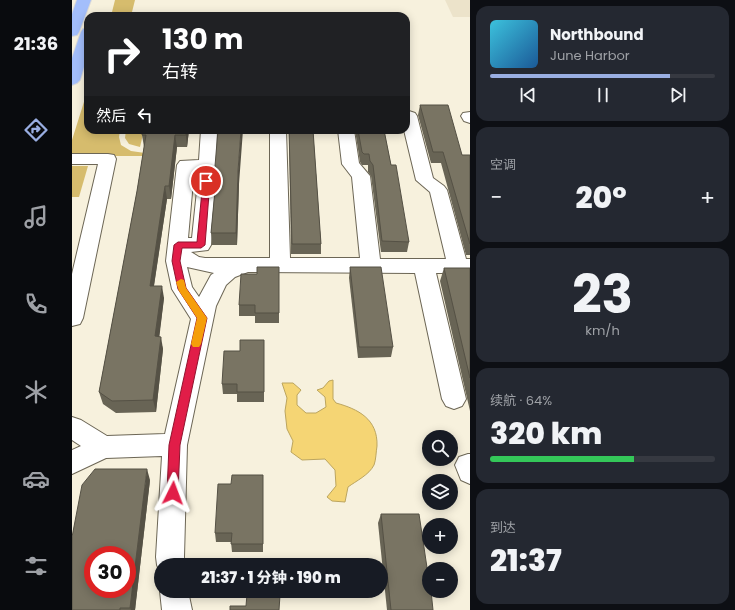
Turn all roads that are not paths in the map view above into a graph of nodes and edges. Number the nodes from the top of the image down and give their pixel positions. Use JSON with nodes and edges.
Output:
{"nodes":[{"id":1,"x":84,"y":0,"type":"edge"},
{"id":2,"x":72,"y":32,"type":"edge"},
{"id":3,"x":84,"y":44,"type":"edge"},
{"id":4,"x":72,"y":80,"type":"edge"},
{"id":5,"x":410,"y":120,"type":"edge"},
{"id":6,"x":209,"y":134,"type":"edge"},
{"id":7,"x":278,"y":134,"type":"edge"},
{"id":8,"x":347,"y":134,"type":"edge"},
{"id":9,"x":72,"y":159,"type":"edge"},
{"id":10,"x":206,"y":181,"type":"dead end"},
{"id":11,"x":178,"y":245,"type":"junction"},
{"id":12,"x":246,"y":265,"type":"junction"},
{"id":13,"x":280,"y":265,"type":"junction"},
{"id":14,"x":371,"y":265,"type":"junction"},
{"id":15,"x":464,"y":265,"type":"edge"},
{"id":16,"x":424,"y":266,"type":"junction"},
{"id":17,"x":72,"y":318,"type":"edge"},
{"id":18,"x":202,"y":318,"type":"junction"},
{"id":19,"x":454,"y":399,"type":"dead end"},
{"id":20,"x":72,"y":427,"type":"edge"},
{"id":21,"x":175,"y":445,"type":"junction"},
{"id":22,"x":103,"y":447,"type":"junction"},
{"id":23,"x":72,"y":464,"type":"edge"},
{"id":24,"x":170,"y":558,"type":"edge"},
{"id":25,"x":175,"y":598,"type":"edge"},
{"id":26,"x":177,"y":610,"type":"edge"}],
"edges":[{"from":1,"to":2,"type":"main road"},
{"from":3,"to":4,"type":"main road"},
{"from":5,"to":15,"type":"street"},
{"from":6,"to":11,"type":"street"},
{"from":7,"to":13,"type":"street"},
{"from":8,"to":14,"type":"street"},
{"from":9,"to":17,"type":"street"},
{"from":10,"to":11,"type":"street"},
{"from":11,"to":12,"type":"street"},
{"from":11,"to":18,"type":"street"},
{"from":12,"to":13,"type":"street"},
{"from":12,"to":18,"type":"street"},
{"from":13,"to":14,"type":"street"},
{"from":14,"to":16,"type":"street"},
{"from":15,"to":16,"type":"street"},
{"from":16,"to":19,"type":"street"},
{"from":18,"to":21,"type":"street"},
{"from":20,"to":22,"type":"street"},
{"from":21,"to":22,"type":"street"},
{"from":21,"to":24,"type":"street"},
{"from":22,"to":23,"type":"street"},
{"from":25,"to":26,"type":"street"}]}
